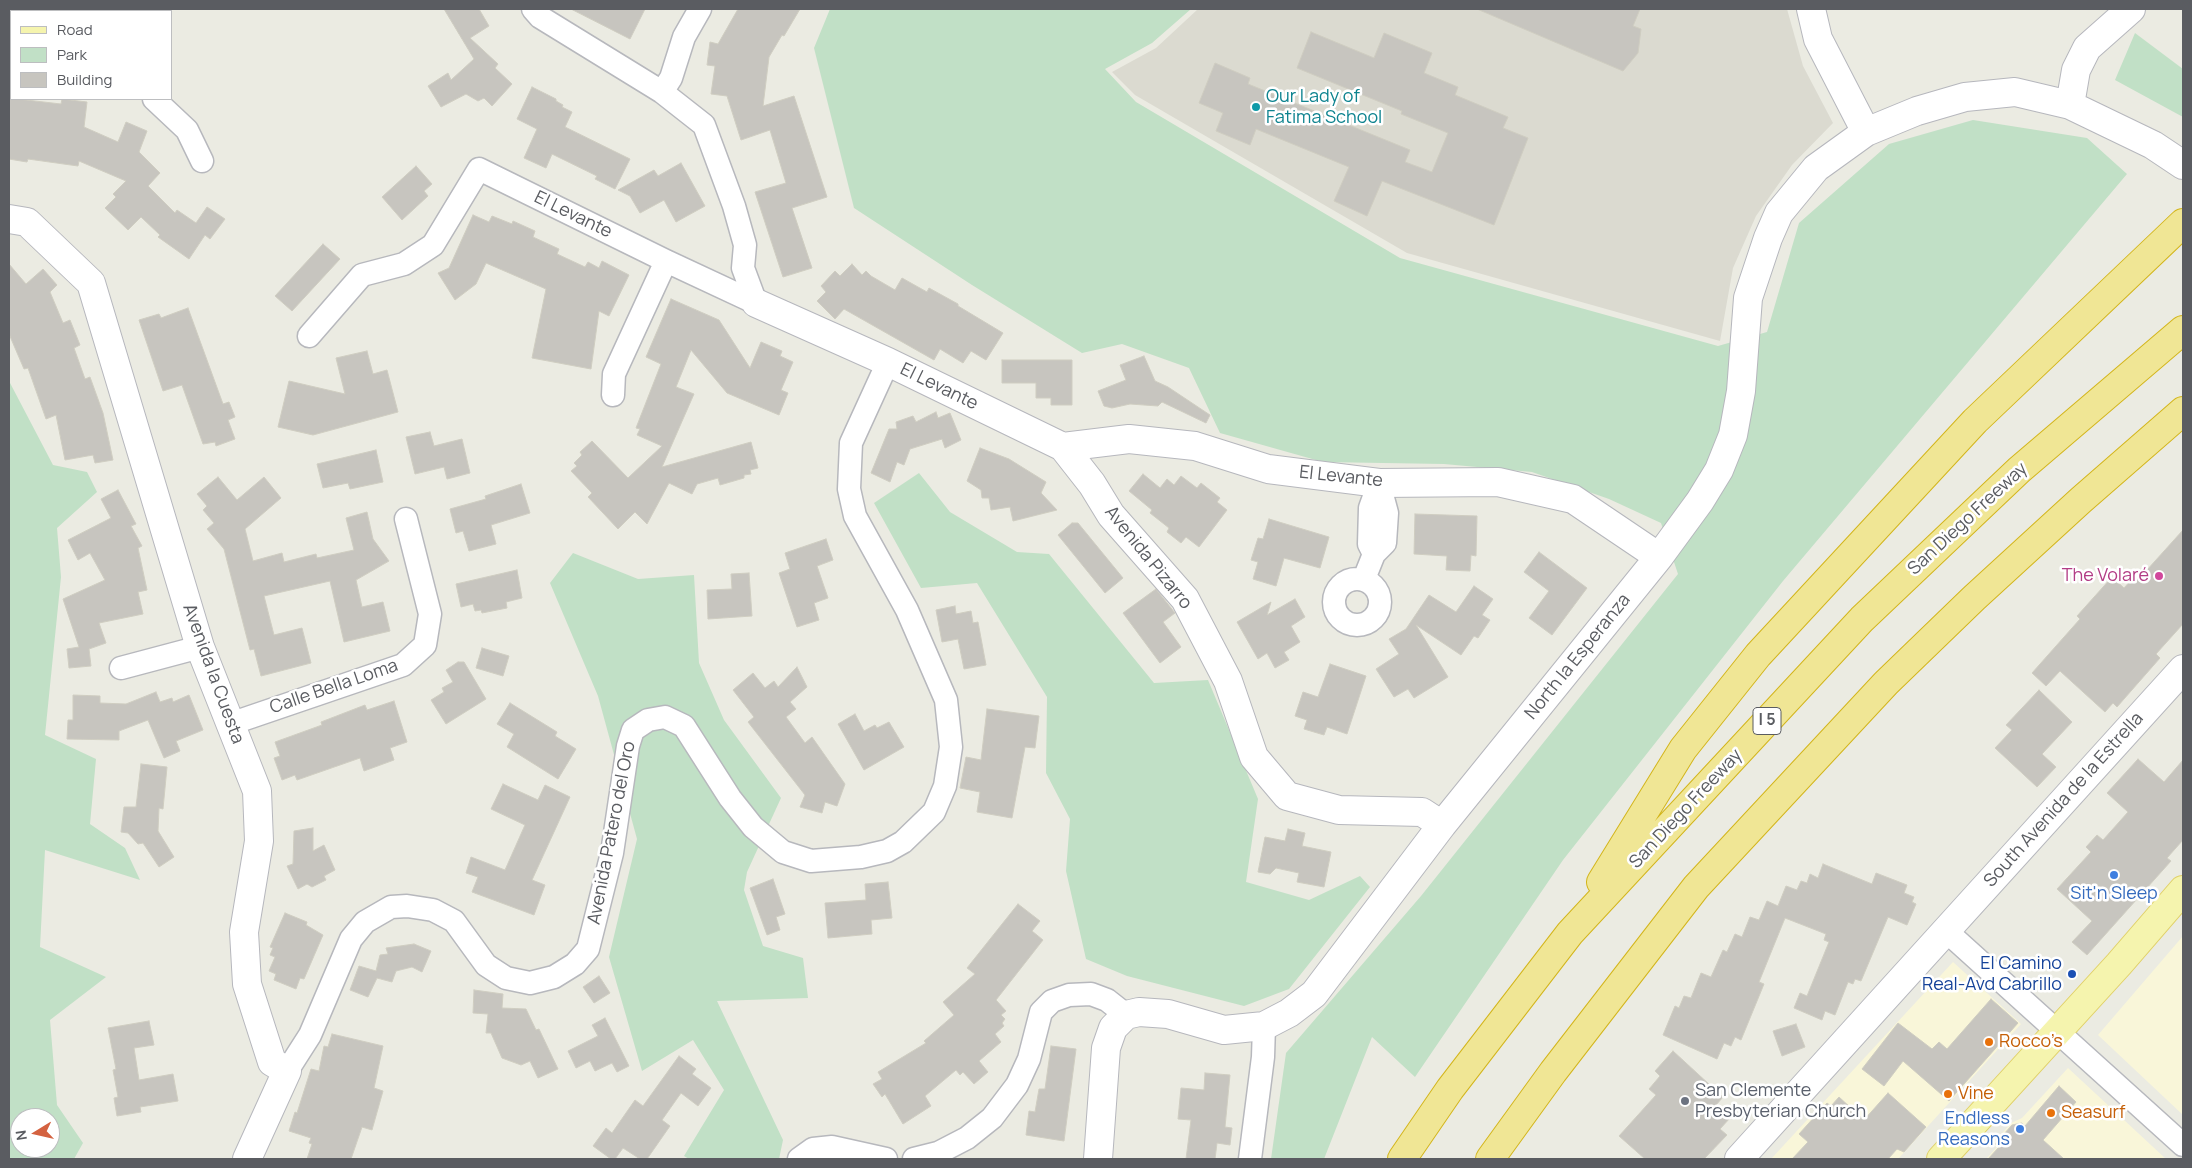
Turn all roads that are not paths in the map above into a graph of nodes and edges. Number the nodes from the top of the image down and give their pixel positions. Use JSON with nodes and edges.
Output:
{"nodes":[{"id":1,"x":533,"y":9,"type":"edge"},
{"id":2,"x":700,"y":9,"type":"edge"},
{"id":3,"x":1811,"y":9,"type":"edge"},
{"id":4,"x":2131,"y":9,"type":"edge"},
{"id":5,"x":662,"y":92,"type":"junction"},
{"id":6,"x":155,"y":100,"type":"edge"},
{"id":7,"x":2070,"y":105,"type":"junction"},
{"id":8,"x":1866,"y":132,"type":"junction"},
{"id":9,"x":202,"y":161,"type":"dead end"},
{"id":10,"x":2183,"y":165,"type":"edge"},
{"id":11,"x":9,"y":219,"type":"edge"},
{"id":12,"x":2183,"y":223,"type":"edge"},
{"id":13,"x":666,"y":261,"type":"junction"},
{"id":14,"x":756,"y":303,"type":"junction"},
{"id":15,"x":2183,"y":330,"type":"edge"},
{"id":16,"x":309,"y":336,"type":"dead end"},
{"id":17,"x":888,"y":362,"type":"junction"},
{"id":18,"x":614,"y":395,"type":"dead end"},
{"id":19,"x":2183,"y":412,"type":"edge"},
{"id":20,"x":1109,"y":441,"type":"junction"},
{"id":21,"x":1063,"y":447,"type":"junction"},
{"id":22,"x":1379,"y":483,"type":"junction"},
{"id":23,"x":1092,"y":484,"type":"junction"},
{"id":24,"x":406,"y":520,"type":"dead end"},
{"id":25,"x":1659,"y":558,"type":"junction"},
{"id":26,"x":1364,"y":579,"type":"dead end"},
{"id":27,"x":200,"y":647,"type":"junction"},
{"id":28,"x":121,"y":668,"type":"dead end"},
{"id":29,"x":2183,"y":669,"type":"edge"},
{"id":30,"x":230,"y":724,"type":"junction"},
{"id":31,"x":1442,"y":825,"type":"junction"},
{"id":32,"x":2183,"y":890,"type":"edge"},
{"id":33,"x":1945,"y":930,"type":"junction"},
{"id":34,"x":1570,"y":933,"type":"junction"},
{"id":35,"x":1126,"y":1015,"type":"junction"},
{"id":36,"x":1264,"y":1026,"type":"junction"},
{"id":37,"x":2057,"y":1032,"type":"junction"},
{"id":38,"x":288,"y":1071,"type":"junction"},
{"id":39,"x":2183,"y":1145,"type":"edge"},
{"id":40,"x":248,"y":1159,"type":"edge"},
{"id":41,"x":798,"y":1159,"type":"edge"},
{"id":42,"x":886,"y":1159,"type":"edge"},
{"id":43,"x":914,"y":1159,"type":"edge"},
{"id":44,"x":1098,"y":1159,"type":"edge"},
{"id":45,"x":1250,"y":1159,"type":"edge"},
{"id":46,"x":1402,"y":1159,"type":"edge"},
{"id":47,"x":1490,"y":1159,"type":"edge"},
{"id":48,"x":1739,"y":1159,"type":"edge"},
{"id":49,"x":1941,"y":1159,"type":"edge"}],
"edges":[{"from":1,"to":5,"type":"street"},
{"from":2,"to":5,"type":"street"},
{"from":3,"to":8,"type":"street"},
{"from":4,"to":7,"type":"street"},
{"from":5,"to":14,"type":"street"},
{"from":6,"to":9,"type":"street"},
{"from":7,"to":8,"type":"street","name":"North la Esperanza"},
{"from":7,"to":10,"type":"street","name":"North la Esperanza"},
{"from":8,"to":25,"type":"street","name":"North la Esperanza"},
{"from":11,"to":27,"type":"street","name":"Avenida la Cuesta"},
{"from":12,"to":34,"type":"highway"},
{"from":13,"to":14,"type":"street","name":"El Levante"},
{"from":13,"to":16,"type":"street","name":"El Levante"},
{"from":13,"to":18,"type":"street"},
{"from":14,"to":17,"type":"street","name":"El Levante"},
{"from":15,"to":34,"type":"highway","name":"San Diego Freeway","number":"I 5"},
{"from":17,"to":21,"type":"street","name":"El Levante"},
{"from":17,"to":38,"type":"street","name":"Avenida Patero del Oro"},
{"from":19,"to":47,"type":"highway"},
{"from":20,"to":21,"type":"street","name":"El Levante"},
{"from":20,"to":22,"type":"street","name":"El Levante"},
{"from":20,"to":23,"type":"street"},
{"from":21,"to":23,"type":"street","name":"Avenida Pizarro"},
{"from":22,"to":25,"type":"street","name":"El Levante"},
{"from":22,"to":26,"type":"street"},
{"from":23,"to":31,"type":"street","name":"Avenida Pizarro"},
{"from":24,"to":30,"type":"street","name":"Calle Bella Loma"},
{"from":25,"to":31,"type":"street","name":"North la Esperanza"},
{"from":27,"to":28,"type":"street"},
{"from":27,"to":30,"type":"street","name":"Avenida la Cuesta"},
{"from":29,"to":33,"type":"street","name":"South Avenida de la Estrella"},
{"from":30,"to":38,"type":"street","name":"Avenida la Cuesta"},
{"from":31,"to":36,"type":"street","name":"North la Esperanza"},
{"from":32,"to":37,"type":"main road"},
{"from":33,"to":37,"type":"street"},
{"from":33,"to":48,"type":"street","name":"South Avenida de la Estrella"},
{"from":34,"to":46,"type":"highway","name":"San Diego Freeway","number":"I 5"},
{"from":35,"to":36,"type":"street"},
{"from":35,"to":43,"type":"street"},
{"from":35,"to":44,"type":"street"},
{"from":36,"to":45,"type":"street"},
{"from":37,"to":39,"type":"street"},
{"from":37,"to":49,"type":"main road"},
{"from":38,"to":40,"type":"street"},
{"from":41,"to":42,"type":"street"}]}
